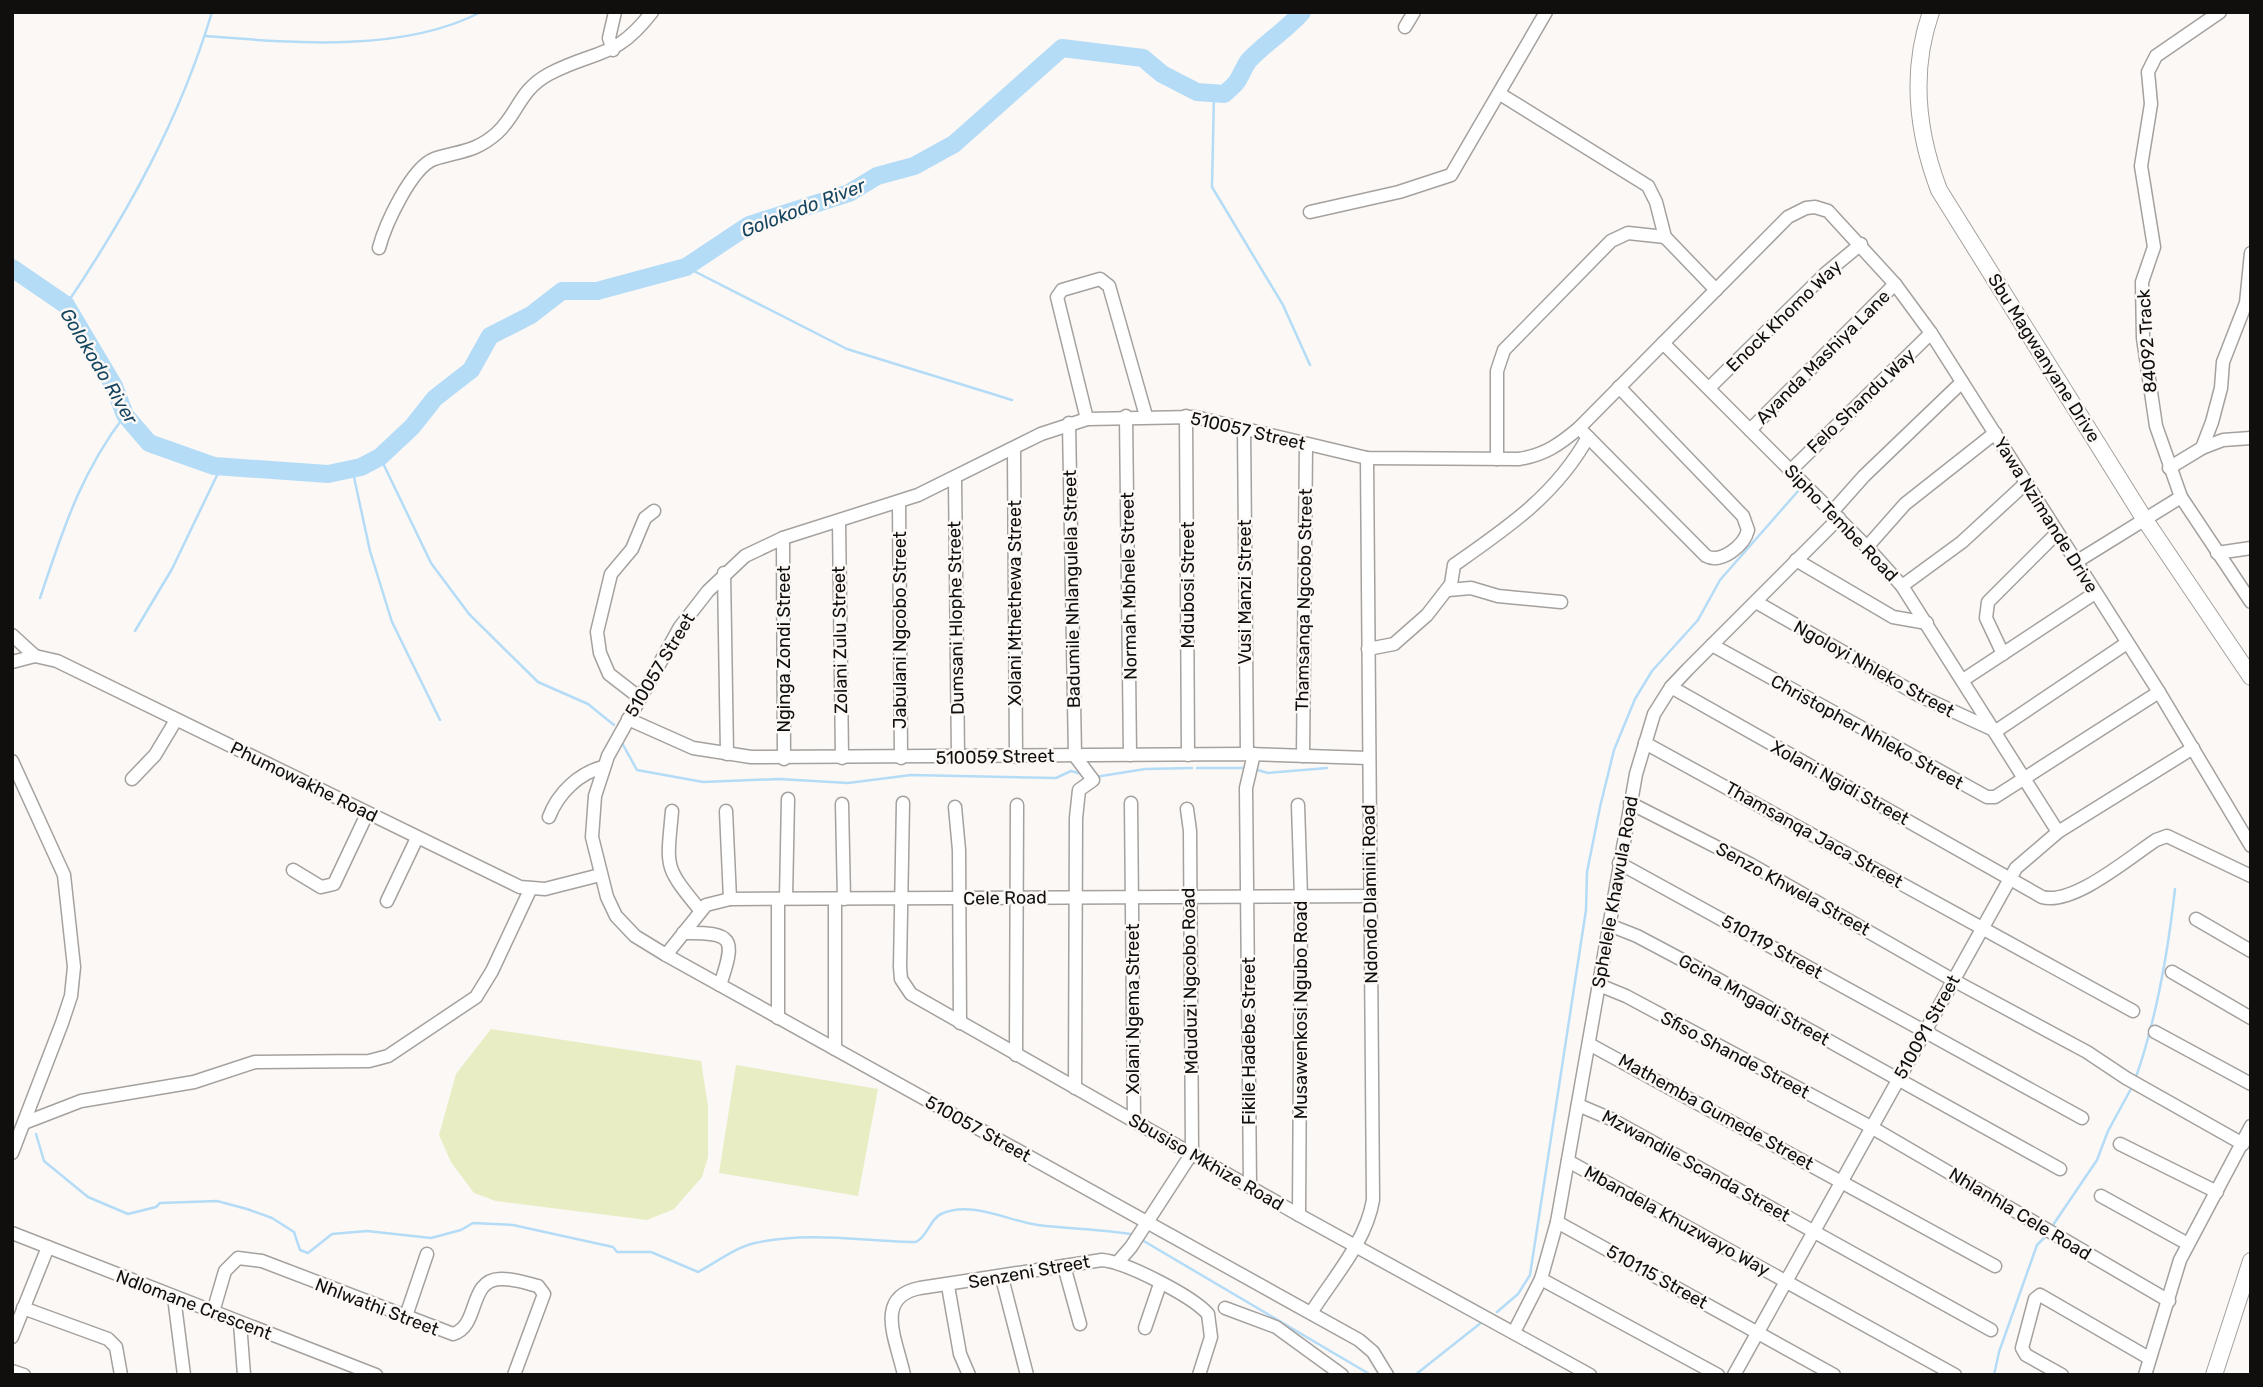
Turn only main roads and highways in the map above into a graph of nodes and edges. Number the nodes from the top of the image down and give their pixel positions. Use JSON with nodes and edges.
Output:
{"nodes":[{"id":1,"x":1931,"y":12,"type":"edge"},
{"id":2,"x":2251,"y":677,"type":"edge"},
{"id":3,"x":2251,"y":1261,"type":"edge"},
{"id":4,"x":2214,"y":1375,"type":"edge"}],
"edges":[{"from":1,"to":2,"type":"main road","name":"Sbu Magwanyane Drive"},
{"from":3,"to":4,"type":"main road"}]}
